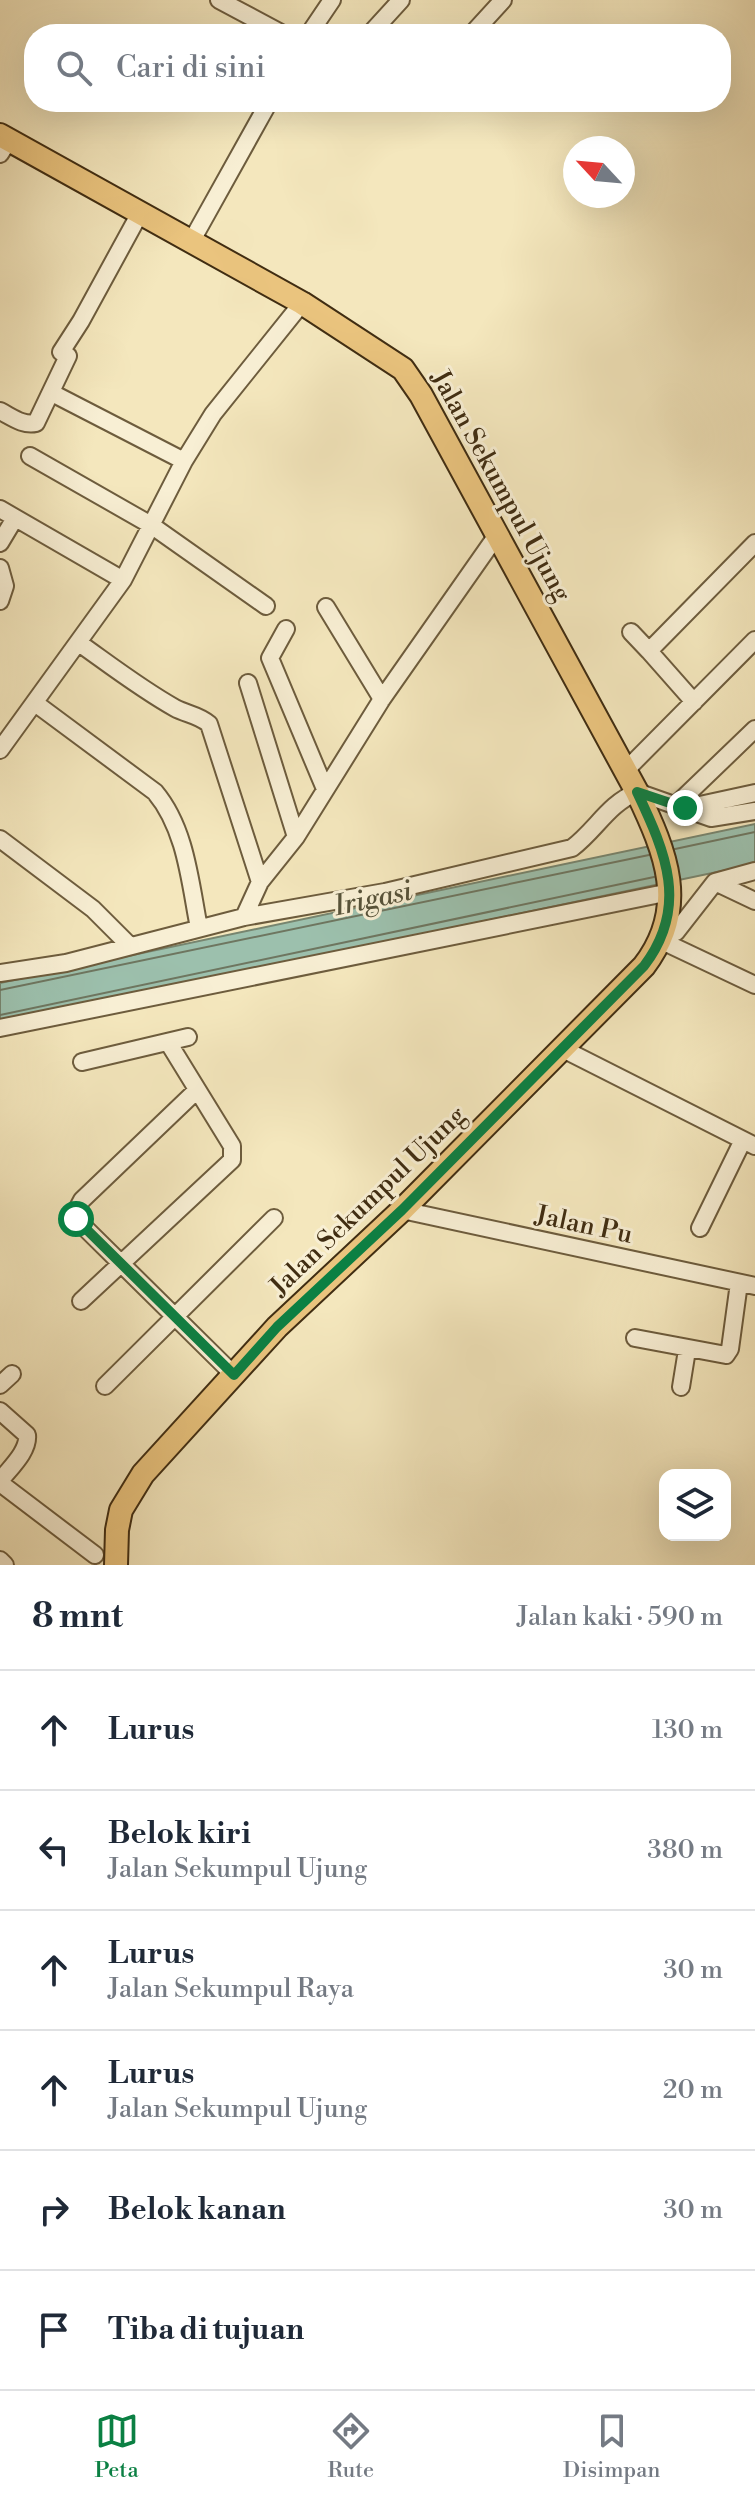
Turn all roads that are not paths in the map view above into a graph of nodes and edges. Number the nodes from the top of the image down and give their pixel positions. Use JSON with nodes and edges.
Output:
{"nodes":[{"id":1,"x":219,"y":0,"type":"edge"},
{"id":2,"x":332,"y":0,"type":"edge"},
{"id":3,"x":401,"y":0,"type":"edge"},
{"id":4,"x":503,"y":0,"type":"edge"},
{"id":5,"x":264,"y":24,"type":"edge"},
{"id":6,"x":316,"y":24,"type":"edge"},
{"id":7,"x":379,"y":24,"type":"edge"},
{"id":8,"x":481,"y":24,"type":"edge"},
{"id":9,"x":263,"y":112,"type":"edge"},
{"id":10,"x":3,"y":143,"type":"edge"},
{"id":11,"x":140,"y":213,"type":"junction"},
{"id":12,"x":191,"y":242,"type":"junction"},
{"id":13,"x":302,"y":303,"type":"junction"},
{"id":14,"x":52,"y":393,"type":"junction"},
{"id":15,"x":0,"y":411,"type":"edge"},
{"id":16,"x":30,"y":456,"type":"dead end"},
{"id":17,"x":184,"y":461,"type":"junction"},
{"id":18,"x":7,"y":514,"type":"edge"},
{"id":19,"x":151,"y":525,"type":"junction"},
{"id":20,"x":497,"y":535,"type":"junction"},
{"id":21,"x":0,"y":543,"type":"edge"},
{"id":22,"x":755,"y":543,"type":"edge"},
{"id":23,"x":0,"y":568,"type":"edge"},
{"id":24,"x":123,"y":580,"type":"junction"},
{"id":25,"x":0,"y":601,"type":"edge"},
{"id":26,"x":266,"y":606,"type":"dead end"},
{"id":27,"x":326,"y":607,"type":"dead end"},
{"id":28,"x":286,"y":629,"type":"dead end"},
{"id":29,"x":631,"y":632,"type":"dead end"},
{"id":30,"x":755,"y":640,"type":"edge"},
{"id":31,"x":79,"y":643,"type":"junction"},
{"id":32,"x":649,"y":651,"type":"junction"},
{"id":33,"x":248,"y":683,"type":"dead end"},
{"id":34,"x":382,"y":699,"type":"junction"},
{"id":35,"x":694,"y":702,"type":"junction"},
{"id":36,"x":35,"y":703,"type":"junction"},
{"id":37,"x":755,"y":729,"type":"edge"},
{"id":38,"x":0,"y":750,"type":"edge"},
{"id":39,"x":625,"y":771,"type":"junction"},
{"id":40,"x":325,"y":789,"type":"junction"},
{"id":41,"x":637,"y":792,"type":"junction"},
{"id":42,"x":755,"y":793,"type":"edge"},
{"id":43,"x":681,"y":806,"type":"junction"},
{"id":44,"x":755,"y":811,"type":"edge"},
{"id":45,"x":296,"y":837,"type":"junction"},
{"id":46,"x":0,"y":839,"type":"edge"},
{"id":47,"x":755,"y":871,"type":"edge"},
{"id":48,"x":260,"y":882,"type":"junction"},
{"id":49,"x":715,"y":882,"type":"junction"},
{"id":50,"x":669,"y":889,"type":"junction"},
{"id":51,"x":755,"y":901,"type":"edge"},
{"id":52,"x":244,"y":917,"type":"junction"},
{"id":53,"x":199,"y":928,"type":"junction"},
{"id":54,"x":662,"y":939,"type":"junction"},
{"id":55,"x":130,"y":946,"type":"junction"},
{"id":56,"x":0,"y":973,"type":"edge"},
{"id":57,"x":755,"y":985,"type":"edge"},
{"id":58,"x":0,"y":1028,"type":"edge"},
{"id":59,"x":188,"y":1037,"type":"dead end"},
{"id":60,"x":168,"y":1042,"type":"junction"},
{"id":61,"x":563,"y":1049,"type":"junction"},
{"id":62,"x":82,"y":1062,"type":"dead end"},
{"id":63,"x":197,"y":1090,"type":"junction"},
{"id":64,"x":749,"y":1143,"type":"edge"},
{"id":65,"x":402,"y":1210,"type":"junction"},
{"id":66,"x":274,"y":1218,"type":"dead end"},
{"id":67,"x":700,"y":1228,"type":"dead end"},
{"id":68,"x":121,"y":1262,"type":"junction"},
{"id":69,"x":747,"y":1285,"type":"edge"},
{"id":70,"x":81,"y":1301,"type":"dead end"},
{"id":71,"x":173,"y":1316,"type":"junction"},
{"id":72,"x":635,"y":1338,"type":"dead end"},
{"id":73,"x":687,"y":1350,"type":"junction"},
{"id":74,"x":234,"y":1375,"type":"junction"},
{"id":75,"x":105,"y":1386,"type":"dead end"},
{"id":76,"x":681,"y":1387,"type":"dead end"},
{"id":77,"x":0,"y":1411,"type":"edge"},
{"id":78,"x":0,"y":1482,"type":"edge"},
{"id":79,"x":117,"y":1530,"type":"junction"},
{"id":80,"x":0,"y":1560,"type":"edge"},
{"id":81,"x":91,"y":1560,"type":"edge"},
{"id":82,"x":5,"y":1565,"type":"edge"},
{"id":83,"x":116,"y":1565,"type":"edge"}],
"edges":[{"from":1,"to":5,"type":"street"},
{"from":2,"to":6,"type":"street"},
{"from":3,"to":7,"type":"street"},
{"from":4,"to":8,"type":"street"},
{"from":9,"to":12,"type":"street"},
{"from":10,"to":11,"type":"main road","name":"Jalan Sekumpul Ujung"},
{"from":11,"to":12,"type":"main road","name":"Jalan Sekumpul Ujung"},
{"from":11,"to":14,"type":"street"},
{"from":12,"to":13,"type":"main road","name":"Jalan Sekumpul Ujung"},
{"from":13,"to":17,"type":"street"},
{"from":13,"to":20,"type":"main road","name":"Jalan Sekumpul Ujung"},
{"from":14,"to":15,"type":"street"},
{"from":14,"to":17,"type":"street"},
{"from":16,"to":19,"type":"street"},
{"from":17,"to":19,"type":"street"},
{"from":18,"to":21,"type":"street"},
{"from":18,"to":24,"type":"street"},
{"from":19,"to":24,"type":"street"},
{"from":19,"to":26,"type":"street"},
{"from":20,"to":34,"type":"street"},
{"from":20,"to":39,"type":"main road","name":"Jalan Sekumpul Ujung"},
{"from":22,"to":32,"type":"street"},
{"from":23,"to":25,"type":"street"},
{"from":24,"to":31,"type":"street"},
{"from":27,"to":34,"type":"street"},
{"from":28,"to":40,"type":"street"},
{"from":29,"to":32,"type":"street"},
{"from":30,"to":35,"type":"street"},
{"from":31,"to":36,"type":"street"},
{"from":31,"to":48,"type":"street"},
{"from":32,"to":35,"type":"street"},
{"from":33,"to":45,"type":"street"},
{"from":34,"to":40,"type":"street"},
{"from":35,"to":39,"type":"street"},
{"from":36,"to":38,"type":"street"},
{"from":36,"to":53,"type":"street"},
{"from":37,"to":43,"type":"street"},
{"from":39,"to":41,"type":"main road","name":"Jalan Sekumpul Ujung"},
{"from":40,"to":45,"type":"street"},
{"from":41,"to":43,"type":"street"},
{"from":41,"to":50,"type":"main road","name":"Jalan Sekumpul Ujung"},
{"from":41,"to":52,"type":"street"},
{"from":42,"to":43,"type":"street"},
{"from":43,"to":44,"type":"street"},
{"from":45,"to":48,"type":"street"},
{"from":46,"to":55,"type":"street"},
{"from":47,"to":49,"type":"street"},
{"from":48,"to":52,"type":"street"},
{"from":49,"to":51,"type":"street"},
{"from":49,"to":54,"type":"street"},
{"from":50,"to":54,"type":"main road","name":"Jalan Sekumpul Ujung"},
{"from":50,"to":58,"type":"street"},
{"from":52,"to":53,"type":"street"},
{"from":53,"to":55,"type":"street"},
{"from":54,"to":57,"type":"street"},
{"from":54,"to":61,"type":"main road","name":"Jalan Sekumpul Ujung"},
{"from":55,"to":56,"type":"street"},
{"from":59,"to":60,"type":"street"},
{"from":60,"to":62,"type":"street"},
{"from":60,"to":63,"type":"street"},
{"from":61,"to":64,"type":"street"},
{"from":61,"to":65,"type":"main road","name":"Jalan Sekumpul Ujung"},
{"from":63,"to":68,"type":"street"},
{"from":63,"to":68,"type":"street"},
{"from":64,"to":67,"type":"street"},
{"from":65,"to":69,"type":"street","name":"Jalan Pu"},
{"from":65,"to":74,"type":"main road","name":"Jalan Sekumpul Ujung"},
{"from":66,"to":71,"type":"street"},
{"from":68,"to":70,"type":"street"},
{"from":68,"to":71,"type":"street"},
{"from":69,"to":73,"type":"street"},
{"from":71,"to":74,"type":"street"},
{"from":71,"to":75,"type":"street"},
{"from":72,"to":73,"type":"street"},
{"from":73,"to":76,"type":"street"},
{"from":74,"to":79,"type":"main road","name":"Jalan Sekumpul Ujung"},
{"from":77,"to":78,"type":"street"},
{"from":78,"to":81,"type":"street"},
{"from":79,"to":81,"type":"street"},
{"from":79,"to":83,"type":"main road","name":"Jalan Sekumpul Ujung"},
{"from":80,"to":82,"type":"street"}]}
